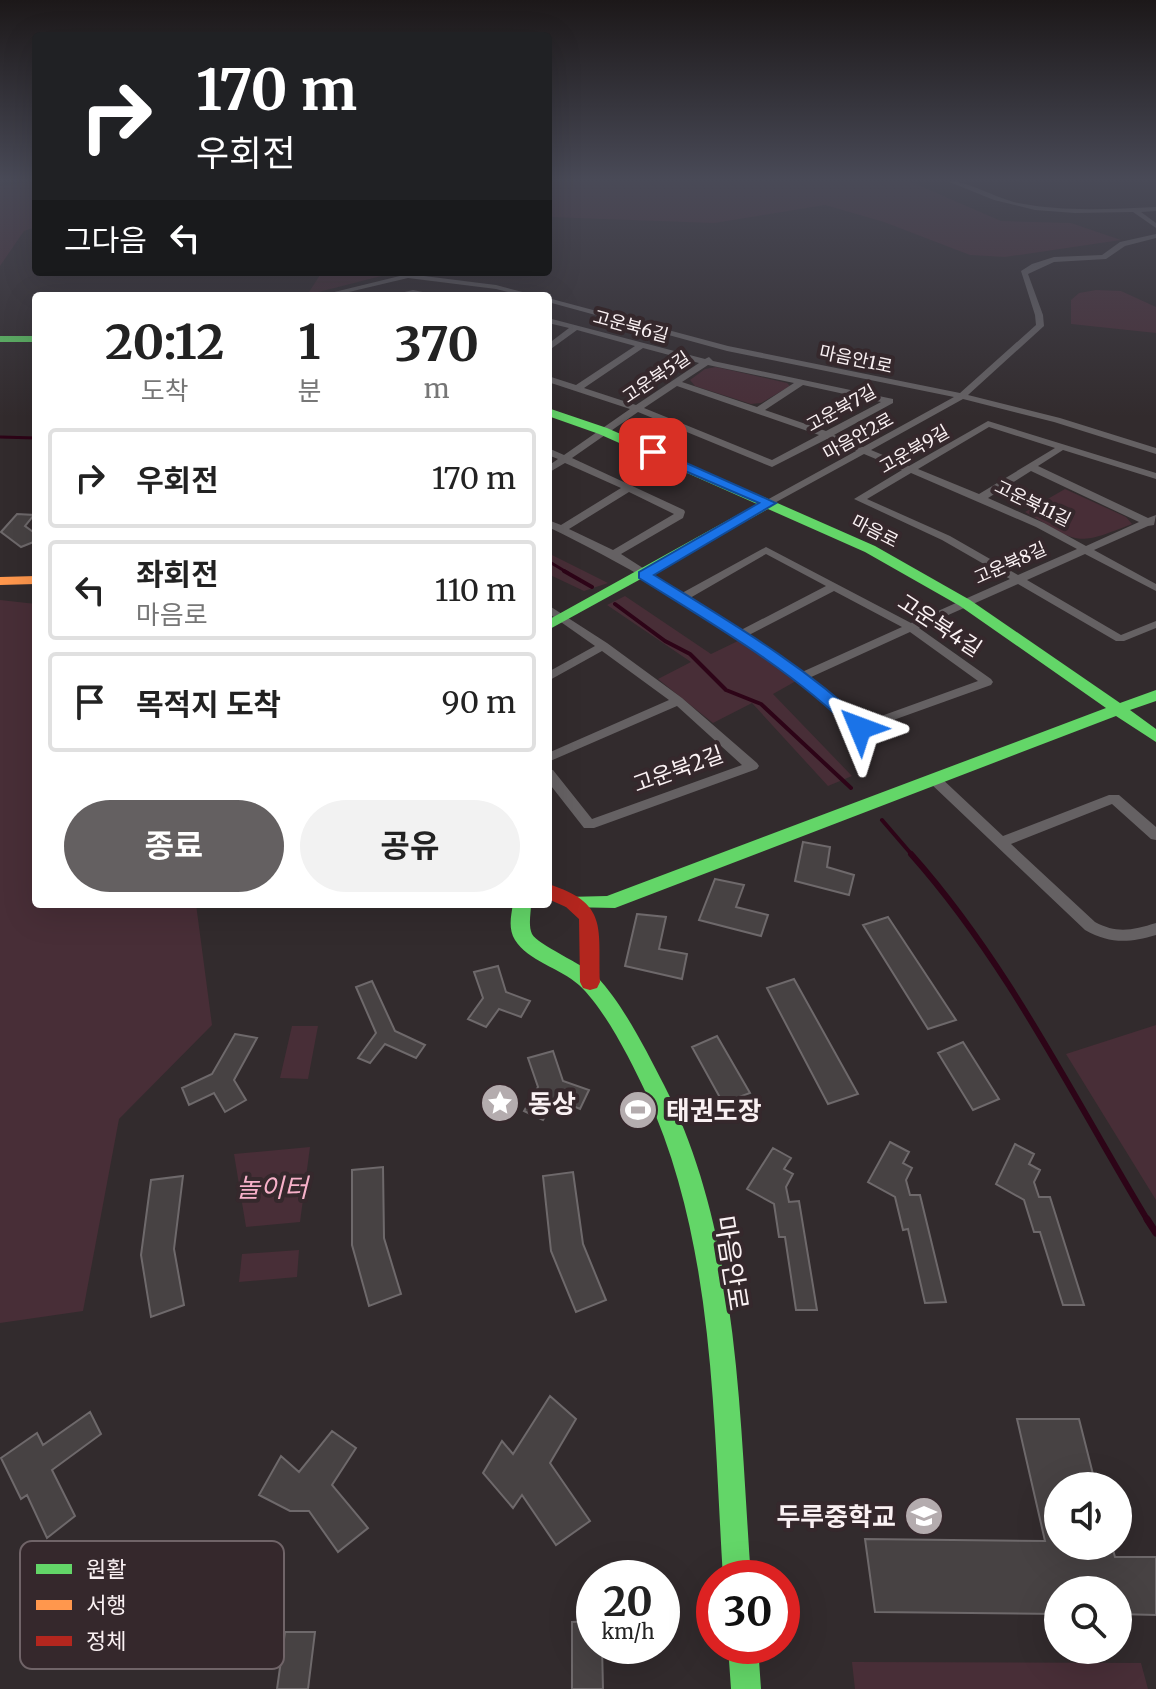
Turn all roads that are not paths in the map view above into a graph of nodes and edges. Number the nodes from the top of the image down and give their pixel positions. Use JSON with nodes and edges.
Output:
{"nodes":[{"id":1,"x":1047,"y":260,"type":"edge"},
{"id":2,"x":408,"y":276,"type":"edge"},
{"id":3,"x":408,"y":276,"type":"edge"},
{"id":4,"x":339,"y":292,"type":"edge"},
{"id":5,"x":517,"y":292,"type":"edge"},
{"id":6,"x":552,"y":301,"type":"edge"},
{"id":7,"x":552,"y":321,"type":"edge"},
{"id":8,"x":576,"y":327,"type":"junction"},
{"id":9,"x":0,"y":339,"type":"edge"},
{"id":10,"x":32,"y":339,"type":"edge"},
{"id":11,"x":552,"y":345,"type":"edge"},
{"id":12,"x":641,"y":345,"type":"junction"},
{"id":13,"x":727,"y":348,"type":"junction"},
{"id":14,"x":706,"y":362,"type":"junction"},
{"id":15,"x":552,"y":380,"type":"edge"},
{"id":16,"x":676,"y":383,"type":"junction"},
{"id":17,"x":800,"y":383,"type":"junction"},
{"id":18,"x":578,"y":388,"type":"junction"},
{"id":19,"x":962,"y":396,"type":"junction"},
{"id":20,"x":638,"y":409,"type":"junction"},
{"id":21,"x":760,"y":409,"type":"junction"},
{"id":22,"x":552,"y":413,"type":"edge"},
{"id":23,"x":603,"y":431,"type":"junction"},
{"id":24,"x":826,"y":434,"type":"junction"},
{"id":25,"x":1064,"y":446,"type":"junction"},
{"id":26,"x":867,"y":450,"type":"junction"},
{"id":27,"x":1156,"y":451,"type":"edge"},
{"id":28,"x":552,"y":453,"type":"edge"},
{"id":29,"x":566,"y":458,"type":"junction"},
{"id":30,"x":552,"y":467,"type":"edge"},
{"id":31,"x":1031,"y":467,"type":"junction"},
{"id":32,"x":911,"y":469,"type":"junction"},
{"id":33,"x":1156,"y":476,"type":"edge"},
{"id":34,"x":630,"y":487,"type":"junction"},
{"id":35,"x":980,"y":498,"type":"junction"},
{"id":36,"x":769,"y":503,"type":"junction"},
{"id":37,"x":1153,"y":522,"type":"edge"},
{"id":38,"x":552,"y":525,"type":"edge"},
{"id":39,"x":562,"y":529,"type":"junction"},
{"id":40,"x":1085,"y":549,"type":"junction"},
{"id":41,"x":613,"y":554,"type":"junction"},
{"id":42,"x":644,"y":575,"type":"junction"},
{"id":43,"x":1020,"y":578,"type":"junction"},
{"id":44,"x":0,"y":581,"type":"edge"},
{"id":45,"x":32,"y":581,"type":"edge"},
{"id":46,"x":835,"y":586,"type":"junction"},
{"id":47,"x":1156,"y":588,"type":"edge"},
{"id":48,"x":684,"y":597,"type":"junction"},
{"id":49,"x":965,"y":603,"type":"junction"},
{"id":50,"x":553,"y":617,"type":"edge"},
{"id":51,"x":1156,"y":624,"type":"edge"},
{"id":52,"x":910,"y":627,"type":"junction"},
{"id":53,"x":741,"y":635,"type":"junction"},
{"id":54,"x":603,"y":646,"type":"junction"},
{"id":55,"x":552,"y":675,"type":"edge"},
{"id":56,"x":801,"y":677,"type":"junction"},
{"id":57,"x":1156,"y":695,"type":"edge"},
{"id":58,"x":678,"y":701,"type":"junction"},
{"id":59,"x":1119,"y":709,"type":"junction"},
{"id":60,"x":1156,"y":737,"type":"edge"},
{"id":61,"x":552,"y":756,"type":"edge"},
{"id":62,"x":552,"y":778,"type":"edge"},
{"id":63,"x":934,"y":779,"type":"junction"},
{"id":64,"x":1156,"y":835,"type":"edge"},
{"id":65,"x":1002,"y":842,"type":"junction"},
{"id":66,"x":558,"y":898,"type":"edge"},
{"id":67,"x":608,"y":903,"type":"junction"},
{"id":68,"x":526,"y":908,"type":"edge"},
{"id":69,"x":1156,"y":929,"type":"edge"},
{"id":70,"x":588,"y":931,"type":"junction"},
{"id":71,"x":540,"y":950,"type":"junction"},
{"id":72,"x":590,"y":982,"type":"junction"},
{"id":73,"x":736,"y":1560,"type":"edge"},
{"id":74,"x":744,"y":1664,"type":"edge"},
{"id":75,"x":746,"y":1689,"type":"edge"}],
"edges":[{"from":1,"to":19,"type":"street","name":"마음안2로"},
{"from":2,"to":4,"type":"street"},
{"from":3,"to":5,"type":"street"},
{"from":6,"to":13,"type":"street","name":"마음안1로"},
{"from":7,"to":8,"type":"street","name":"고운북6길"},
{"from":8,"to":11,"type":"street"},
{"from":8,"to":12,"type":"street","name":"고운북6길"},
{"from":9,"to":10,"type":"street"},
{"from":12,"to":14,"type":"street","name":"고운북6길"},
{"from":12,"to":18,"type":"street"},
{"from":13,"to":14,"type":"street","name":"고운북5길"},
{"from":13,"to":19,"type":"street","name":"마음안1로"},
{"from":14,"to":16,"type":"street","name":"고운북5길"},
{"from":14,"to":17,"type":"street","name":"고운북7길"},
{"from":15,"to":18,"type":"street"},
{"from":16,"to":20,"type":"street","name":"고운북5길"},
{"from":16,"to":21,"type":"street"},
{"from":17,"to":21,"type":"street"},
{"from":17,"to":24,"type":"street","name":"고운북7길"},
{"from":18,"to":20,"type":"street"},
{"from":19,"to":26,"type":"street","name":"마음안2로"},
{"from":19,"to":27,"type":"street","name":"마음안1로"},
{"from":20,"to":23,"type":"street","name":"고운북5길"},
{"from":20,"to":24,"type":"street","name":"고운북7길"},
{"from":21,"to":24,"type":"street"},
{"from":22,"to":23,"type":"street","name":"마음로"},
{"from":23,"to":29,"type":"street","name":"고운북5길"},
{"from":23,"to":36,"type":"street","name":"마음로"},
{"from":24,"to":26,"type":"street"},
{"from":25,"to":31,"type":"street"},
{"from":25,"to":32,"type":"street","name":"고운북9길"},
{"from":25,"to":33,"type":"street","name":"고운북9길"},
{"from":26,"to":32,"type":"street"},
{"from":26,"to":36,"type":"street","name":"마음안2로"},
{"from":28,"to":29,"type":"street"},
{"from":29,"to":30,"type":"street","name":"고운북5길"},
{"from":29,"to":34,"type":"street"},
{"from":31,"to":35,"type":"street","name":"고운북11길"},
{"from":31,"to":37,"type":"street","name":"고운북11길"},
{"from":32,"to":35,"type":"street"},
{"from":32,"to":43,"type":"street","name":"고운북9길"},
{"from":34,"to":39,"type":"street"},
{"from":34,"to":41,"type":"street"},
{"from":35,"to":40,"type":"street","name":"고운북11길"},
{"from":36,"to":42,"type":"street"},
{"from":36,"to":49,"type":"street","name":"마음로"},
{"from":37,"to":40,"type":"street","name":"고운북8길"},
{"from":38,"to":39,"type":"street","name":"고운북4길"},
{"from":39,"to":41,"type":"street","name":"고운북4길"},
{"from":40,"to":43,"type":"street","name":"고운북8길"},
{"from":40,"to":47,"type":"street","name":"고운북11길"},
{"from":41,"to":42,"type":"street","name":"고운북4길"},
{"from":42,"to":48,"type":"street","name":"고운북4길"},
{"from":42,"to":50,"type":"street"},
{"from":43,"to":49,"type":"street","name":"고운북8길"},
{"from":43,"to":51,"type":"street"},
{"from":44,"to":45,"type":"street"},
{"from":46,"to":48,"type":"street","name":"고운북4길"},
{"from":46,"to":52,"type":"street","name":"고운북4길"},
{"from":46,"to":53,"type":"street"},
{"from":48,"to":53,"type":"street","name":"고운북4길"},
{"from":49,"to":52,"type":"street","name":"고운북8길"},
{"from":49,"to":59,"type":"street","name":"마음로"},
{"from":50,"to":54,"type":"street","name":"고운북2길"},
{"from":52,"to":56,"type":"street","name":"고운북8길"},
{"from":52,"to":56,"type":"street","name":"고운북4길"},
{"from":53,"to":56,"type":"street","name":"고운북4길"},
{"from":54,"to":55,"type":"street"},
{"from":54,"to":58,"type":"street","name":"고운북2길"},
{"from":57,"to":59,"type":"street"},
{"from":58,"to":61,"type":"street"},
{"from":58,"to":62,"type":"street","name":"고운북2길"},
{"from":59,"to":60,"type":"street","name":"마음로"},
{"from":59,"to":63,"type":"street"},
{"from":63,"to":65,"type":"street"},
{"from":63,"to":67,"type":"street"},
{"from":64,"to":65,"type":"street"},
{"from":65,"to":69,"type":"street"},
{"from":66,"to":67,"type":"street"},
{"from":66,"to":70,"type":"street"},
{"from":67,"to":70,"type":"street"},
{"from":68,"to":71,"type":"street"},
{"from":70,"to":71,"type":"street"},
{"from":70,"to":72,"type":"street"},
{"from":71,"to":72,"type":"street"},
{"from":72,"to":73,"type":"street","name":"마음안로"},
{"from":74,"to":75,"type":"street"}]}
